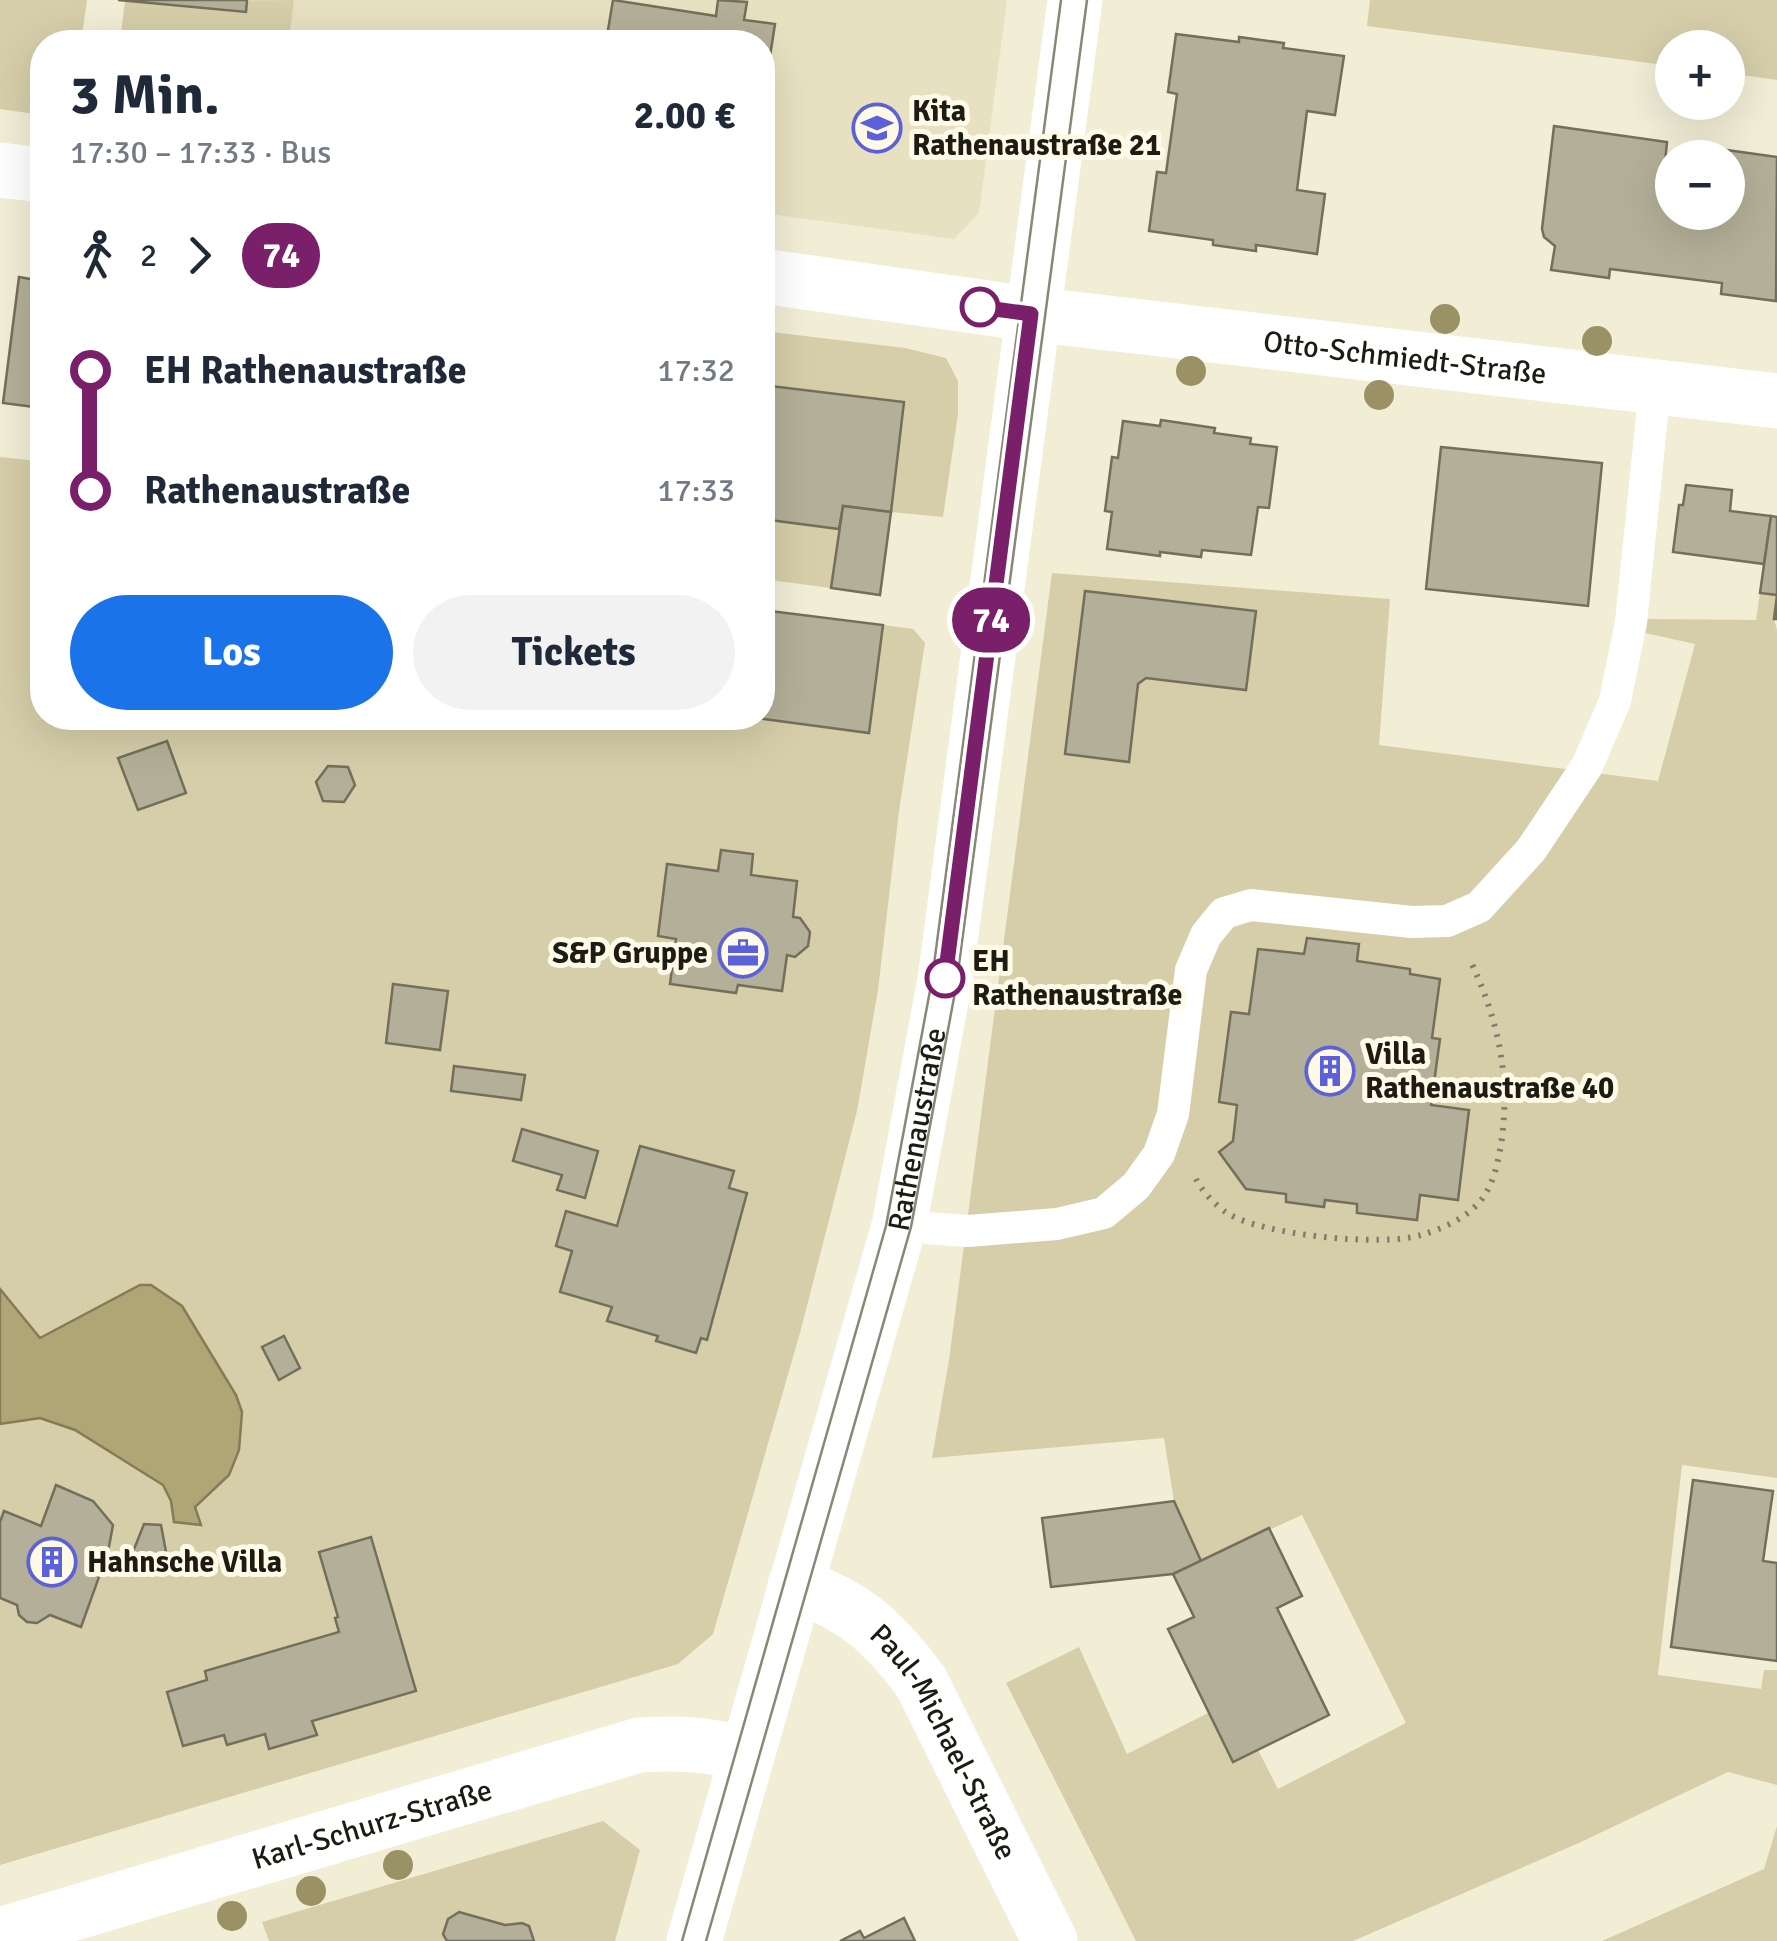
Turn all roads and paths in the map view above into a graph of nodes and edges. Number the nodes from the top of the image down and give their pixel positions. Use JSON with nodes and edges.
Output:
{"nodes":[{"id":1,"x":1075,"y":0,"type":"edge"},
{"id":2,"x":0,"y":170,"type":"edge"},
{"id":3,"x":30,"y":174,"type":"edge"},
{"id":4,"x":775,"y":278,"type":"edge"},
{"id":5,"x":1031,"y":314,"type":"junction"},
{"id":6,"x":1655,"y":387,"type":"junction"},
{"id":7,"x":1777,"y":401,"type":"edge"},
{"id":8,"x":1433,"y":921,"type":"junction"},
{"id":9,"x":1173,"y":1114,"type":"junction"},
{"id":10,"x":899,"y":1226,"type":"junction"},
{"id":11,"x":795,"y":1585,"type":"junction"},
{"id":12,"x":747,"y":1756,"type":"junction"},
{"id":13,"x":0,"y":1936,"type":"edge"},
{"id":14,"x":694,"y":1941,"type":"edge"},
{"id":15,"x":1050,"y":1941,"type":"edge"}],
"edges":[{"from":1,"to":5,"type":"street","name":"Rathenaustraße"},
{"from":2,"to":3,"type":"street"},
{"from":4,"to":5,"type":"street","name":"Otto-Schmiedt-Straße"},
{"from":5,"to":6,"type":"street","name":"Otto-Schmiedt-Straße"},
{"from":5,"to":10,"type":"street","name":"Rathenaustraße"},
{"from":6,"to":7,"type":"street","name":"Otto-Schmiedt-Straße"},
{"from":6,"to":8,"type":"lane"},
{"from":8,"to":9,"type":"lane"},
{"from":8,"to":9,"type":"path"},
{"from":9,"to":10,"type":"lane"},
{"from":10,"to":11,"type":"street","name":"Rathenaustraße"},
{"from":11,"to":12,"type":"street","name":"Rathenaustraße"},
{"from":11,"to":15,"type":"street","name":"Paul-Michael-Straße"},
{"from":12,"to":13,"type":"street","name":"Karl-Schurz-Straße"},
{"from":12,"to":14,"type":"street","name":"Rathenaustraße"}]}
